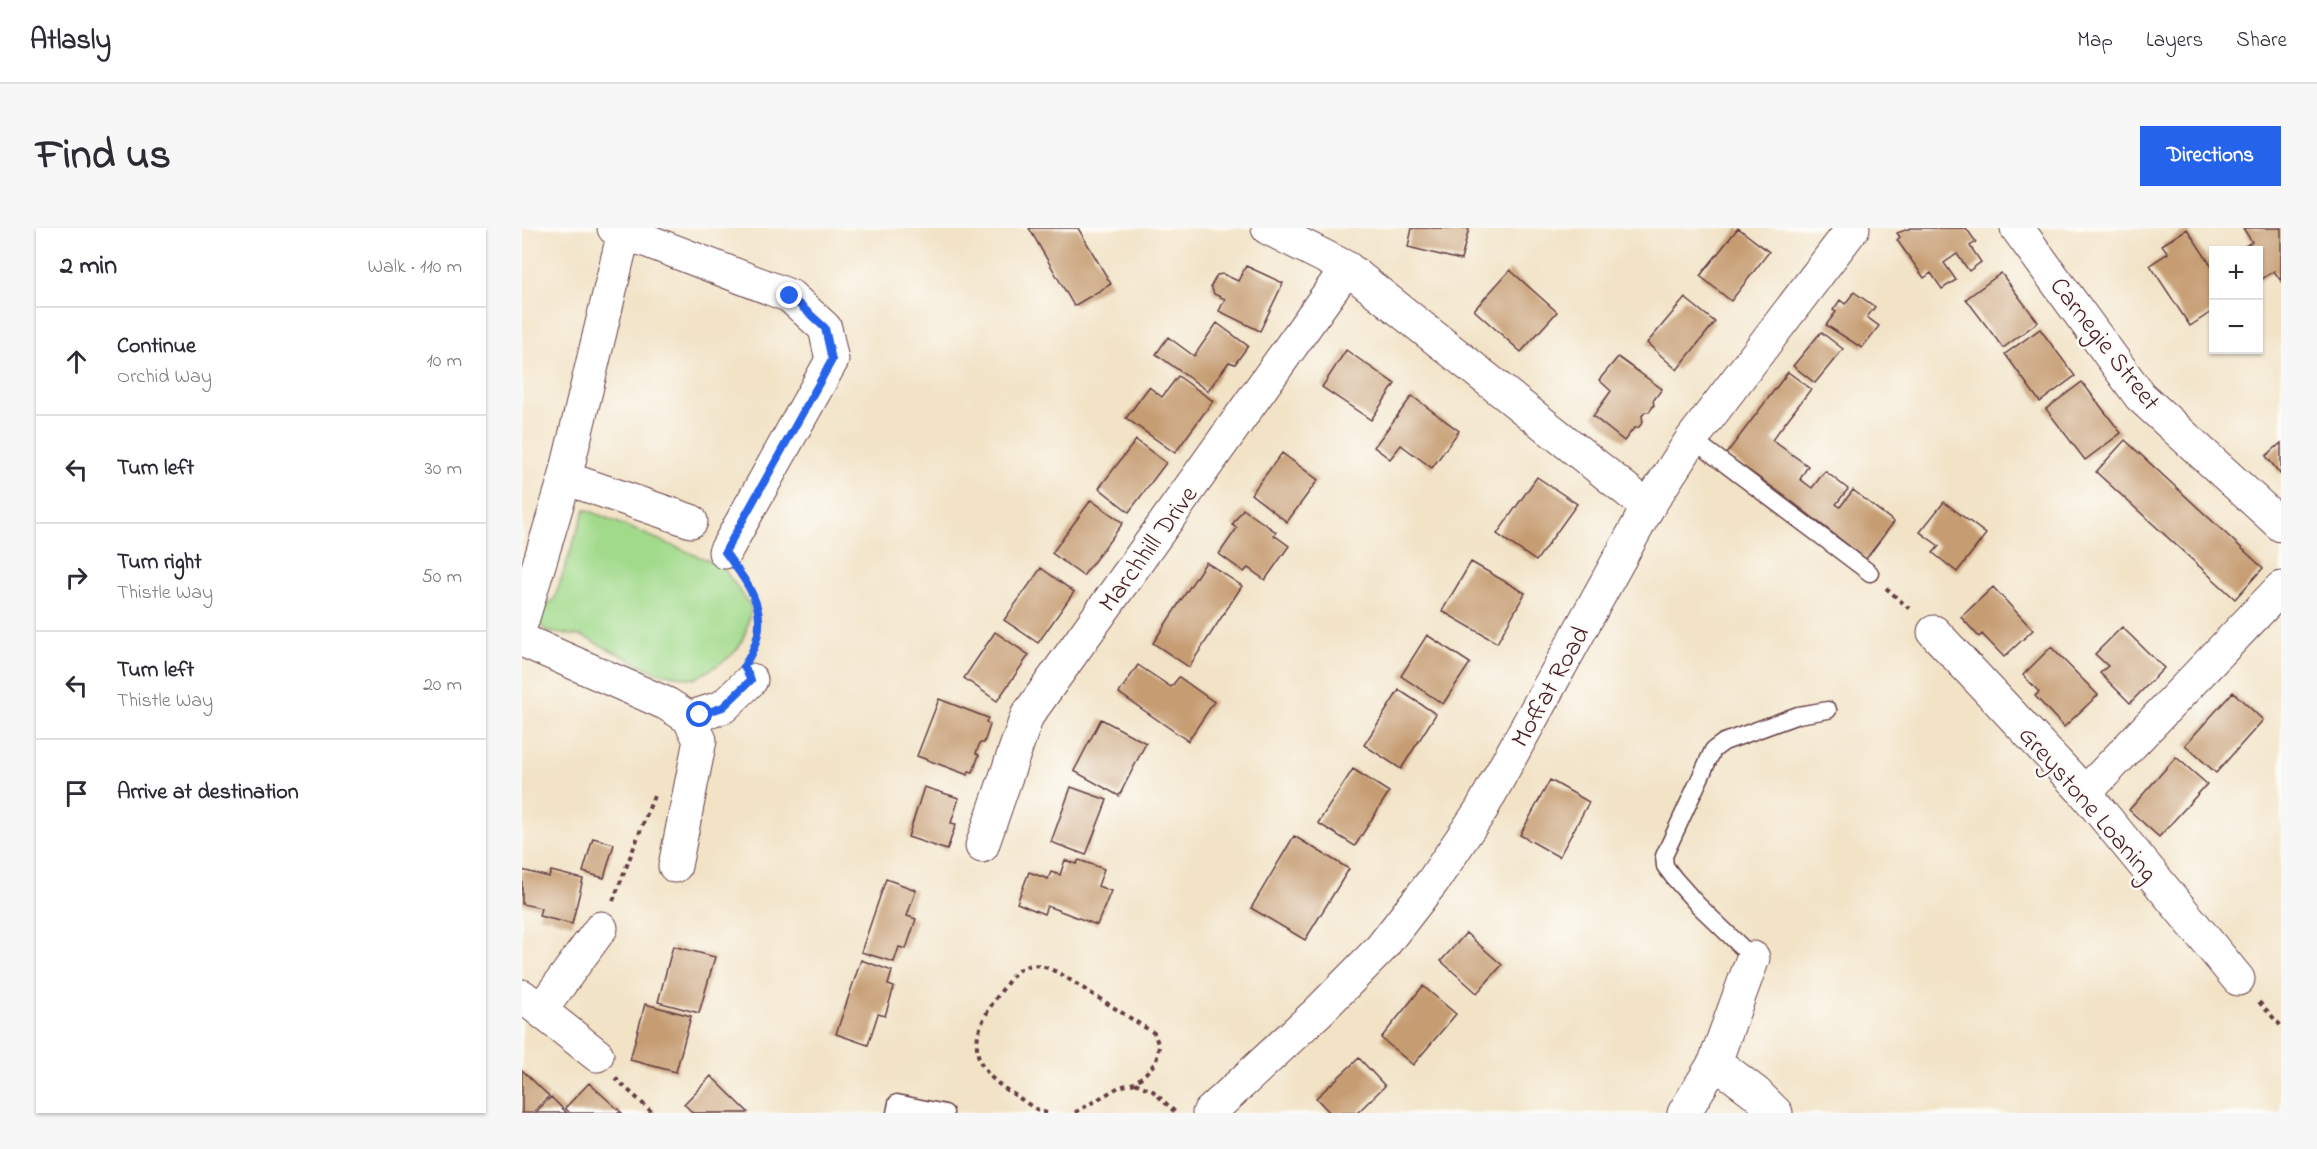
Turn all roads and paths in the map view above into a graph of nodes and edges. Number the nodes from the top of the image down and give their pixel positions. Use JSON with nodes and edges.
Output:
{"nodes":[{"id":1,"x":1268,"y":228,"type":"edge"},
{"id":2,"x":1853,"y":228,"type":"edge"},
{"id":3,"x":2017,"y":228,"type":"edge"},
{"id":4,"x":619,"y":230,"type":"edge"},
{"id":5,"x":1347,"y":268,"type":"junction"},
{"id":6,"x":1692,"y":439,"type":"junction"},
{"id":7,"x":565,"y":478,"type":"junction"},
{"id":8,"x":1648,"y":507,"type":"junction"},
{"id":9,"x":691,"y":521,"type":"dead end"},
{"id":10,"x":2281,"y":525,"type":"edge"},
{"id":11,"x":725,"y":552,"type":"joint"},
{"id":12,"x":1870,"y":573,"type":"joint"},
{"id":13,"x":2281,"y":588,"type":"edge"},
{"id":14,"x":522,"y":621,"type":"edge"},
{"id":15,"x":1934,"y":632,"type":"joint"},
{"id":16,"x":522,"y":640,"type":"edge"},
{"id":17,"x":751,"y":680,"type":"joint"},
{"id":18,"x":1828,"y":710,"type":"dead end"},
{"id":19,"x":689,"y":718,"type":"junction"},
{"id":20,"x":658,"y":783,"type":"dead end"},
{"id":21,"x":2085,"y":794,"type":"junction"},
{"id":22,"x":982,"y":846,"type":"dead end"},
{"id":23,"x":675,"y":866,"type":"dead end"},
{"id":24,"x":601,"y":928,"type":"joint"},
{"id":25,"x":1753,"y":958,"type":"joint"},
{"id":26,"x":2238,"y":979,"type":"dead end"},
{"id":27,"x":531,"y":1003,"type":"edge"},
{"id":28,"x":597,"y":1055,"type":"joint"},
{"id":29,"x":1715,"y":1062,"type":"junction"},
{"id":30,"x":1135,"y":1083,"type":"junction"},
{"id":31,"x":653,"y":1113,"type":"edge"},
{"id":32,"x":895,"y":1113,"type":"edge"},
{"id":33,"x":945,"y":1113,"type":"edge"},
{"id":34,"x":1047,"y":1113,"type":"edge"},
{"id":35,"x":1074,"y":1113,"type":"edge"},
{"id":36,"x":1176,"y":1113,"type":"edge"},
{"id":37,"x":1209,"y":1113,"type":"edge"},
{"id":38,"x":1684,"y":1113,"type":"edge"},
{"id":39,"x":1776,"y":1113,"type":"edge"}],
"edges":[{"from":1,"to":5,"type":"street"},
{"from":2,"to":6,"type":"street","name":"Moffat Road"},
{"from":3,"to":10,"type":"street","name":"Carnegie Street"},
{"from":4,"to":7,"type":"street"},
{"from":4,"to":11,"type":"street"},
{"from":5,"to":8,"type":"street"},
{"from":5,"to":22,"type":"street","name":"Marchhill Drive"},
{"from":6,"to":8,"type":"street","name":"Moffat Road"},
{"from":6,"to":12,"type":"lane"},
{"from":7,"to":9,"type":"street"},
{"from":7,"to":14,"type":"street"},
{"from":8,"to":37,"type":"street","name":"Moffat Road"},
{"from":11,"to":17,"type":"path"},
{"from":12,"to":15,"type":"path"},
{"from":13,"to":21,"type":"street"},
{"from":15,"to":21,"type":"street","name":"Greystone Loaning"},
{"from":16,"to":19,"type":"street"},
{"from":17,"to":19,"type":"street"},
{"from":18,"to":25,"type":"lane"},
{"from":19,"to":23,"type":"street"},
{"from":20,"to":24,"type":"path"},
{"from":21,"to":26,"type":"street","name":"Greystone Loaning"},
{"from":24,"to":27,"type":"street"},
{"from":25,"to":29,"type":"street"},
{"from":27,"to":28,"type":"street"},
{"from":28,"to":31,"type":"path"},
{"from":29,"to":38,"type":"street"},
{"from":29,"to":39,"type":"street"},
{"from":30,"to":34,"type":"path"},
{"from":30,"to":35,"type":"path"},
{"from":30,"to":36,"type":"path"},
{"from":32,"to":33,"type":"lane"}]}
